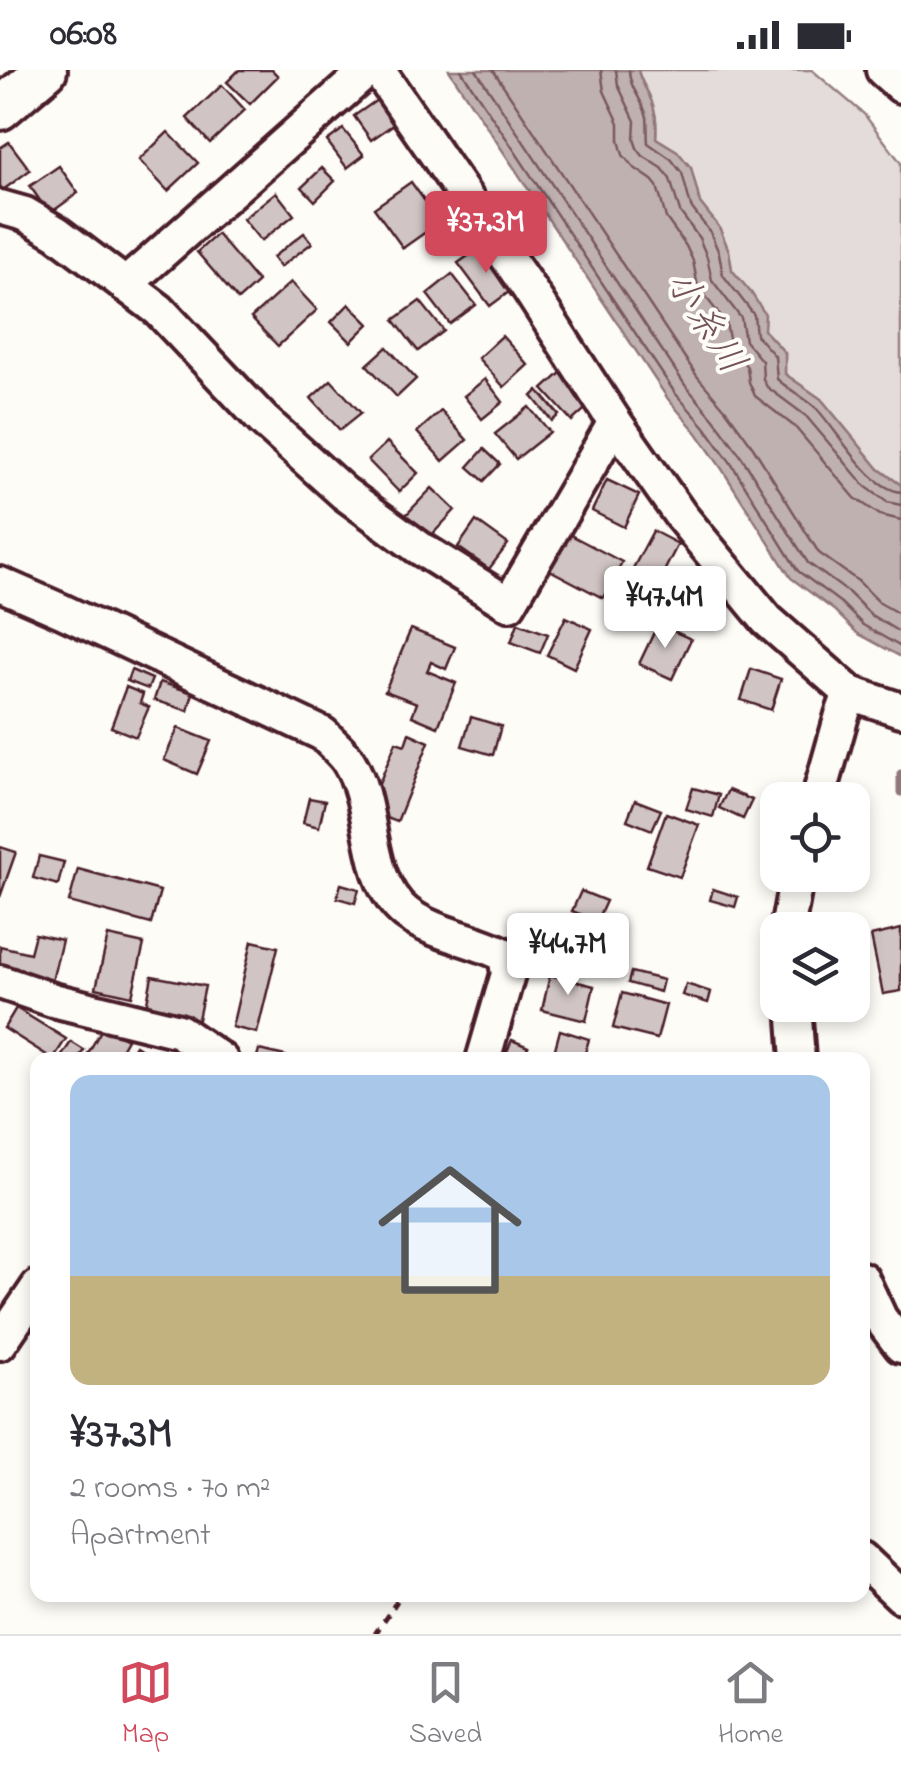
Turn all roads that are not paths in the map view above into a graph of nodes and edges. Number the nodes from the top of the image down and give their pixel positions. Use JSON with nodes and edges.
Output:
{"nodes":[{"id":1,"x":46,"y":70,"type":"edge"},
{"id":2,"x":368,"y":70,"type":"edge"},
{"id":3,"x":378,"y":70,"type":"edge"},
{"id":4,"x":883,"y":70,"type":"edge"},
{"id":5,"x":901,"y":86,"type":"edge"},
{"id":6,"x":0,"y":109,"type":"edge"},
{"id":7,"x":0,"y":207,"type":"edge"},
{"id":8,"x":125,"y":285,"type":"junction"},
{"id":9,"x":614,"y":422,"type":"junction"},
{"id":10,"x":0,"y":584,"type":"edge"},
{"id":11,"x":850,"y":693,"type":"junction"},
{"id":12,"x":901,"y":710,"type":"edge"},
{"id":13,"x":823,"y":782,"type":"edge"},
{"id":14,"x":0,"y":982,"type":"edge"},
{"id":15,"x":795,"y":1022,"type":"edge"},
{"id":16,"x":200,"y":1052,"type":"edge"},
{"id":17,"x":485,"y":1052,"type":"edge"},
{"id":18,"x":797,"y":1052,"type":"edge"},
{"id":19,"x":870,"y":1296,"type":"edge"},
{"id":20,"x":30,"y":1299,"type":"edge"},
{"id":21,"x":0,"y":1343,"type":"edge"},
{"id":22,"x":901,"y":1346,"type":"edge"},
{"id":23,"x":870,"y":1567,"type":"edge"},
{"id":24,"x":901,"y":1596,"type":"edge"}],
"edges":[{"from":1,"to":6,"type":"street"},
{"from":2,"to":8,"type":"street"},
{"from":3,"to":9,"type":"street"},
{"from":4,"to":5,"type":"street"},
{"from":7,"to":8,"type":"street"},
{"from":8,"to":9,"type":"street"},
{"from":9,"to":11,"type":"street"},
{"from":10,"to":17,"type":"street"},
{"from":11,"to":12,"type":"street"},
{"from":11,"to":13,"type":"street"},
{"from":14,"to":16,"type":"street"},
{"from":15,"to":18,"type":"street"},
{"from":19,"to":22,"type":"street"},
{"from":20,"to":21,"type":"street"},
{"from":23,"to":24,"type":"street"}]}
